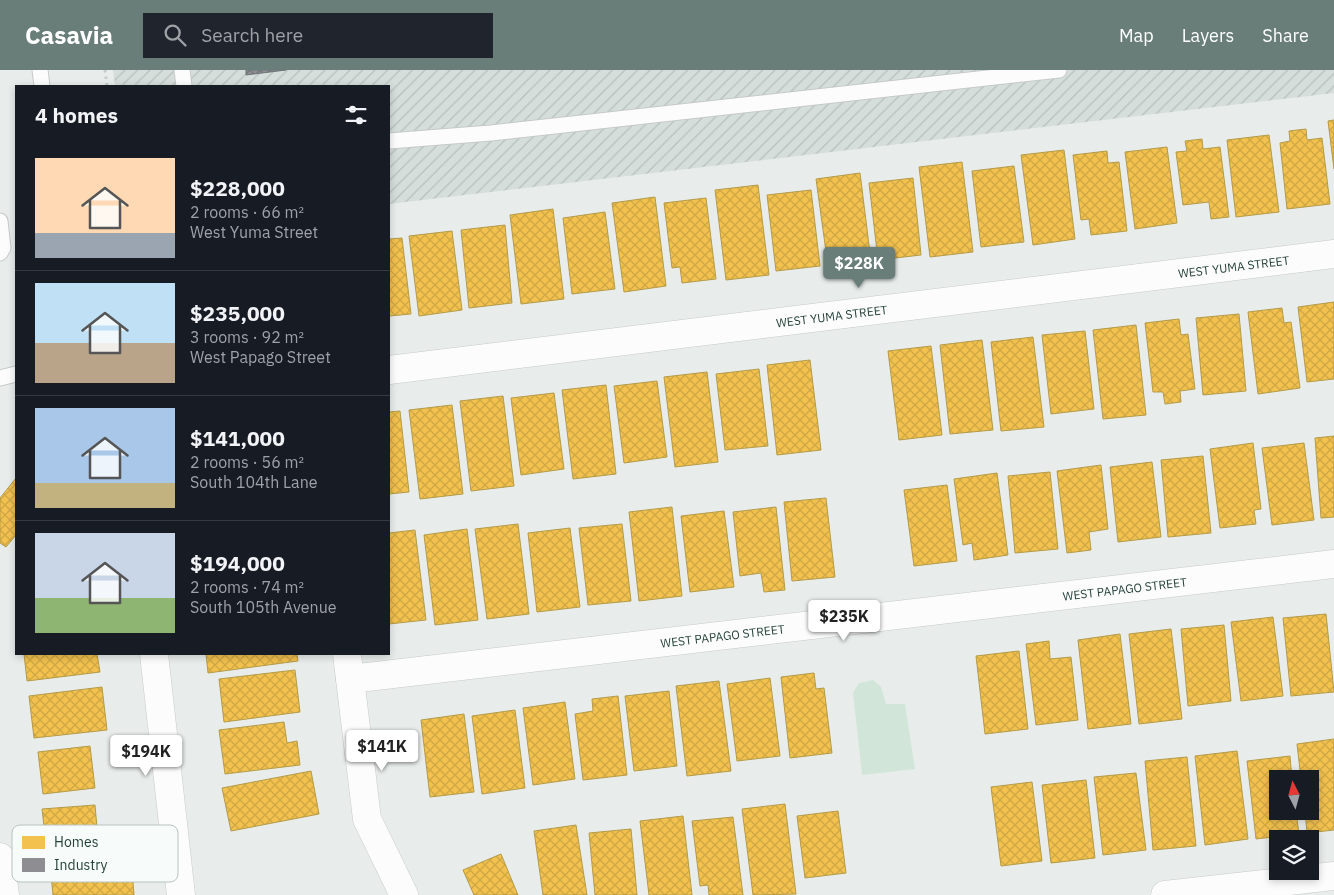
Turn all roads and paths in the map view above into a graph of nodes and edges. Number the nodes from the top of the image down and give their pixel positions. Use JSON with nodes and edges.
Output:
{"nodes":[{"id":1,"x":40,"y":70,"type":"edge"},
{"id":2,"x":105,"y":70,"type":"edge"},
{"id":3,"x":182,"y":70,"type":"edge"},
{"id":4,"x":1059,"y":70,"type":"edge"},
{"id":5,"x":42,"y":85,"type":"edge"},
{"id":6,"x":107,"y":85,"type":"edge"},
{"id":7,"x":184,"y":85,"type":"edge"},
{"id":8,"x":390,"y":141,"type":"edge"},
{"id":9,"x":0,"y":221,"type":"edge"},
{"id":10,"x":0,"y":253,"type":"edge"},
{"id":11,"x":1334,"y":254,"type":"edge"},
{"id":12,"x":390,"y":370,"type":"edge"},
{"id":13,"x":15,"y":374,"type":"edge"},
{"id":14,"x":0,"y":378,"type":"edge"},
{"id":15,"x":1334,"y":564,"type":"edge"},
{"id":16,"x":154,"y":655,"type":"edge"},
{"id":17,"x":348,"y":667,"type":"edge"},
{"id":18,"x":173,"y":825,"type":"edge"},
{"id":19,"x":178,"y":868,"type":"edge"},
{"id":20,"x":1334,"y":876,"type":"edge"},
{"id":21,"x":181,"y":895,"type":"edge"},
{"id":22,"x":404,"y":895,"type":"edge"},
{"id":23,"x":1164,"y":895,"type":"edge"}],
"edges":[{"from":1,"to":5,"type":"lane"},
{"from":2,"to":6,"type":"path"},
{"from":3,"to":7,"type":"lane"},
{"from":4,"to":8,"type":"lane"},
{"from":9,"to":10,"type":"lane"},
{"from":11,"to":12,"type":"street","name":"WEST YUMA STREET"},
{"from":13,"to":14,"type":"lane"},
{"from":15,"to":17,"type":"street","name":"WEST PAPAGO STREET"},
{"from":16,"to":18,"type":"street"},
{"from":17,"to":22,"type":"street"},
{"from":19,"to":21,"type":"street"},
{"from":20,"to":23,"type":"street"}]}
